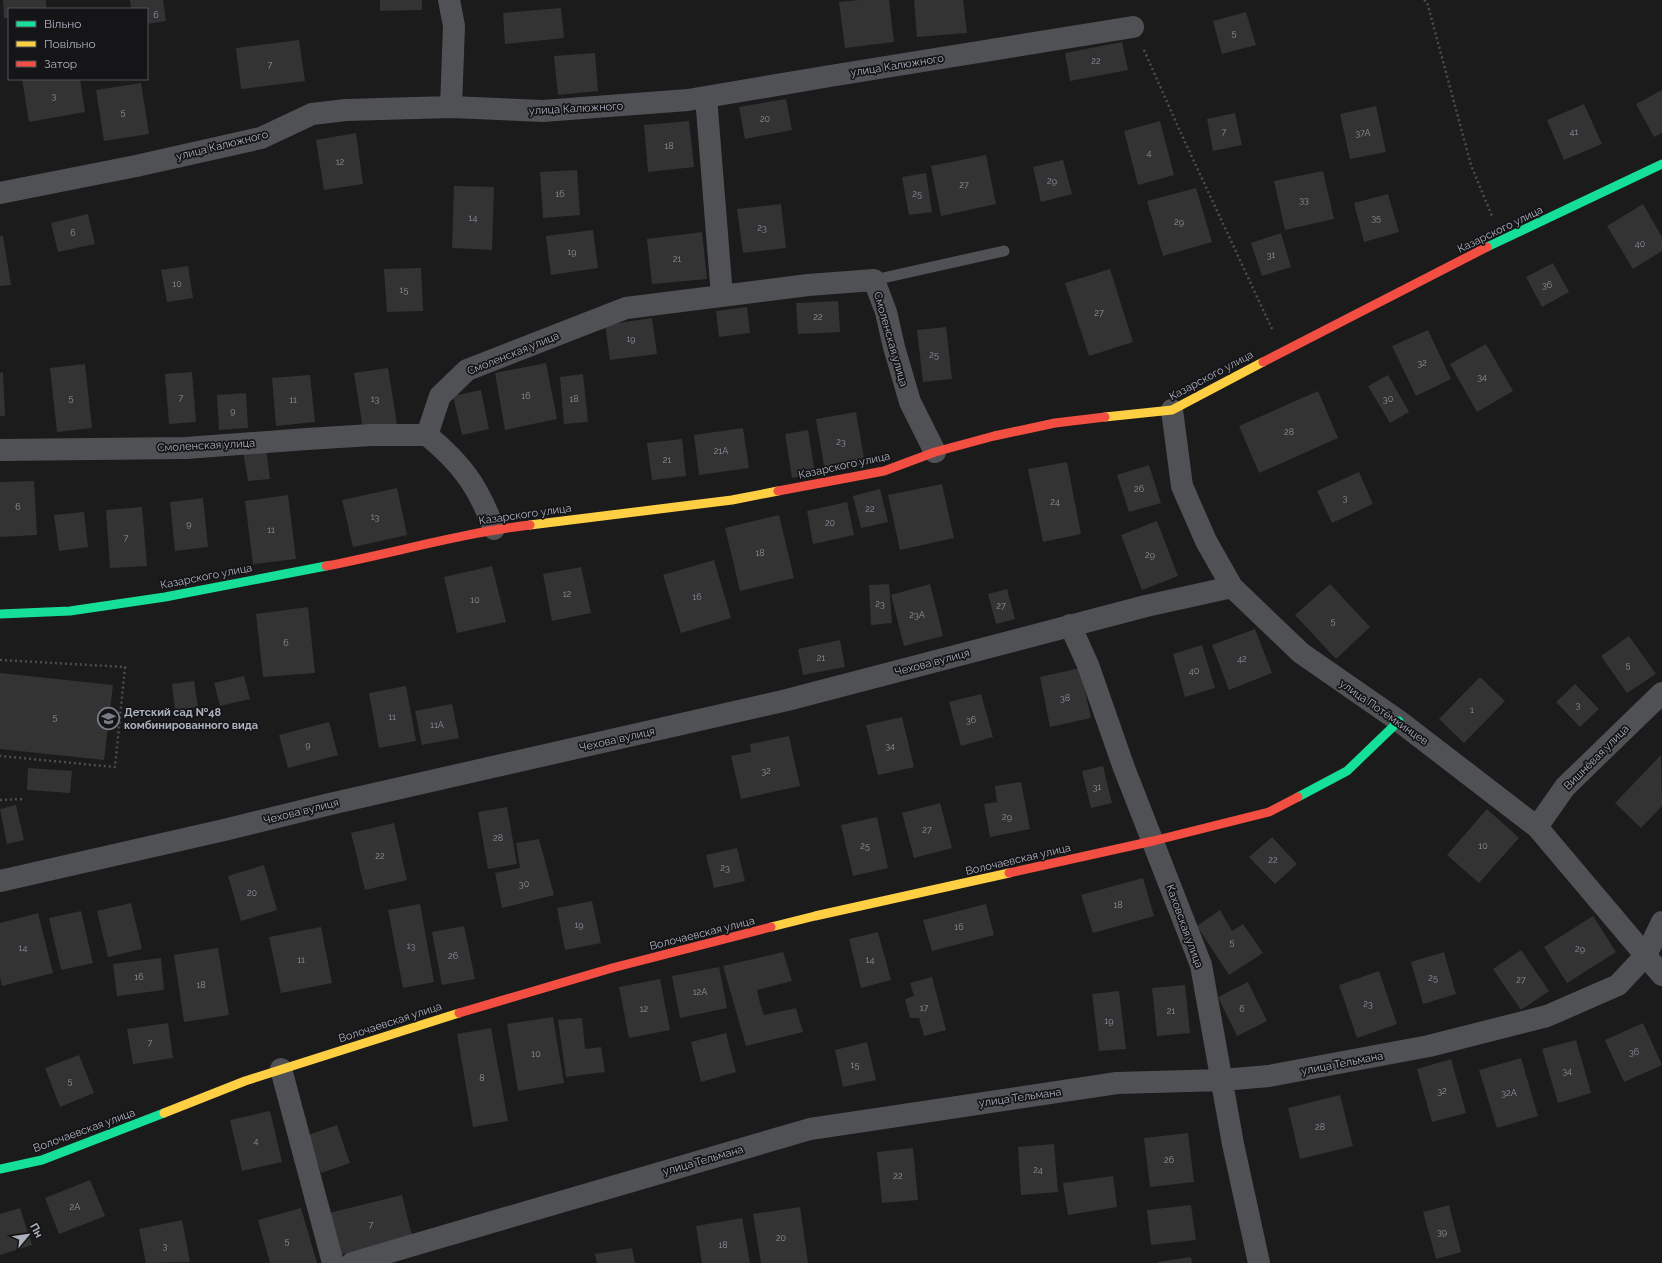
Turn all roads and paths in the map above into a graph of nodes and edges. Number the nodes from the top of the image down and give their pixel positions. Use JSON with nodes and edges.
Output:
{"nodes":[{"id":1,"x":449,"y":0,"type":"edge"},
{"id":2,"x":1424,"y":0,"type":"edge"},
{"id":3,"x":1133,"y":27,"type":"joint"},
{"id":4,"x":697,"y":99,"type":"junction"},
{"id":5,"x":451,"y":107,"type":"junction"},
{"id":6,"x":1662,"y":164,"type":"edge"},
{"id":7,"x":0,"y":193,"type":"edge"},
{"id":8,"x":1502,"y":240,"type":"junction"},
{"id":9,"x":1004,"y":251,"type":"dead end"},
{"id":10,"x":874,"y":280,"type":"junction"},
{"id":11,"x":722,"y":296,"type":"junction"},
{"id":12,"x":1283,"y":351,"type":"junction"},
{"id":13,"x":1172,"y":410,"type":"junction"},
{"id":14,"x":427,"y":435,"type":"junction"},
{"id":15,"x":0,"y":450,"type":"edge"},
{"id":16,"x":935,"y":452,"type":"junction"},
{"id":17,"x":494,"y":529,"type":"junction"},
{"id":18,"x":1232,"y":587,"type":"junction"},
{"id":19,"x":0,"y":614,"type":"edge"},
{"id":20,"x":1070,"y":625,"type":"junction"},
{"id":21,"x":0,"y":660,"type":"edge"},
{"id":22,"x":1662,"y":693,"type":"edge"},
{"id":23,"x":1400,"y":721,"type":"junction"},
{"id":24,"x":0,"y":756,"type":"edge"},
{"id":25,"x":0,"y":800,"type":"edge"},
{"id":26,"x":23,"y":800,"type":"dead end"},
{"id":27,"x":1537,"y":827,"type":"junction"},
{"id":28,"x":1153,"y":841,"type":"junction"},
{"id":29,"x":0,"y":881,"type":"edge"},
{"id":30,"x":1662,"y":922,"type":"edge"},
{"id":31,"x":1646,"y":955,"type":"junction"},
{"id":32,"x":1662,"y":975,"type":"edge"},
{"id":33,"x":281,"y":1069,"type":"junction"},
{"id":34,"x":1222,"y":1080,"type":"junction"},
{"id":35,"x":0,"y":1169,"type":"edge"},
{"id":36,"x":333,"y":1263,"type":"edge"},
{"id":37,"x":352,"y":1263,"type":"edge"},
{"id":38,"x":1258,"y":1263,"type":"edge"}],
"edges":[{"from":1,"to":5,"type":"street"},
{"from":2,"to":8,"type":"path"},
{"from":3,"to":4,"type":"street","name":"улица Калюжного"},
{"from":3,"to":12,"type":"path"},
{"from":4,"to":5,"type":"street","name":"улица Калюжного"},
{"from":4,"to":11,"type":"street"},
{"from":5,"to":7,"type":"street","name":"улица Калюжного"},
{"from":6,"to":8,"type":"street","name":"Казарского улица"},
{"from":8,"to":12,"type":"street","name":"Казарского улица"},
{"from":9,"to":10,"type":"lane"},
{"from":10,"to":11,"type":"street","name":"Смоленская улица"},
{"from":10,"to":16,"type":"street","name":"Смоленская улица"},
{"from":11,"to":14,"type":"street","name":"Смоленская улица"},
{"from":12,"to":13,"type":"street","name":"Казарского улица"},
{"from":13,"to":16,"type":"street","name":"Казарского улица"},
{"from":13,"to":18,"type":"street","name":"улица Потёмкинцев"},
{"from":14,"to":15,"type":"street","name":"Смоленская улица"},
{"from":14,"to":17,"type":"street"},
{"from":16,"to":17,"type":"street","name":"Казарского улица"},
{"from":17,"to":19,"type":"street","name":"Казарского улица"},
{"from":18,"to":20,"type":"street","name":"Чехова вулиця"},
{"from":18,"to":23,"type":"street","name":"улица Потёмкинцев"},
{"from":20,"to":28,"type":"street","name":"Каховская улица"},
{"from":20,"to":29,"type":"street","name":"Чехова вулиця"},
{"from":21,"to":24,"type":"path"},
{"from":22,"to":27,"type":"street","name":"Вишнёвая улица"},
{"from":23,"to":27,"type":"street","name":"улица Потёмкинцев"},
{"from":23,"to":28,"type":"street","name":"Волочаевская улица"},
{"from":25,"to":26,"type":"path"},
{"from":27,"to":31,"type":"street","name":"улица Потёмкинцев"},
{"from":28,"to":33,"type":"street","name":"Волочаевская улица"},
{"from":28,"to":34,"type":"street","name":"Каховская улица"},
{"from":30,"to":31,"type":"street","name":"улица Тельмана"},
{"from":31,"to":32,"type":"street","name":"улица Потёмкинцев"},
{"from":31,"to":34,"type":"street","name":"улица Тельмана"},
{"from":33,"to":35,"type":"street","name":"Волочаевская улица"},
{"from":33,"to":36,"type":"street"},
{"from":34,"to":37,"type":"street","name":"улица Тельмана"},
{"from":34,"to":38,"type":"street","name":"Каховская улица"}]}
